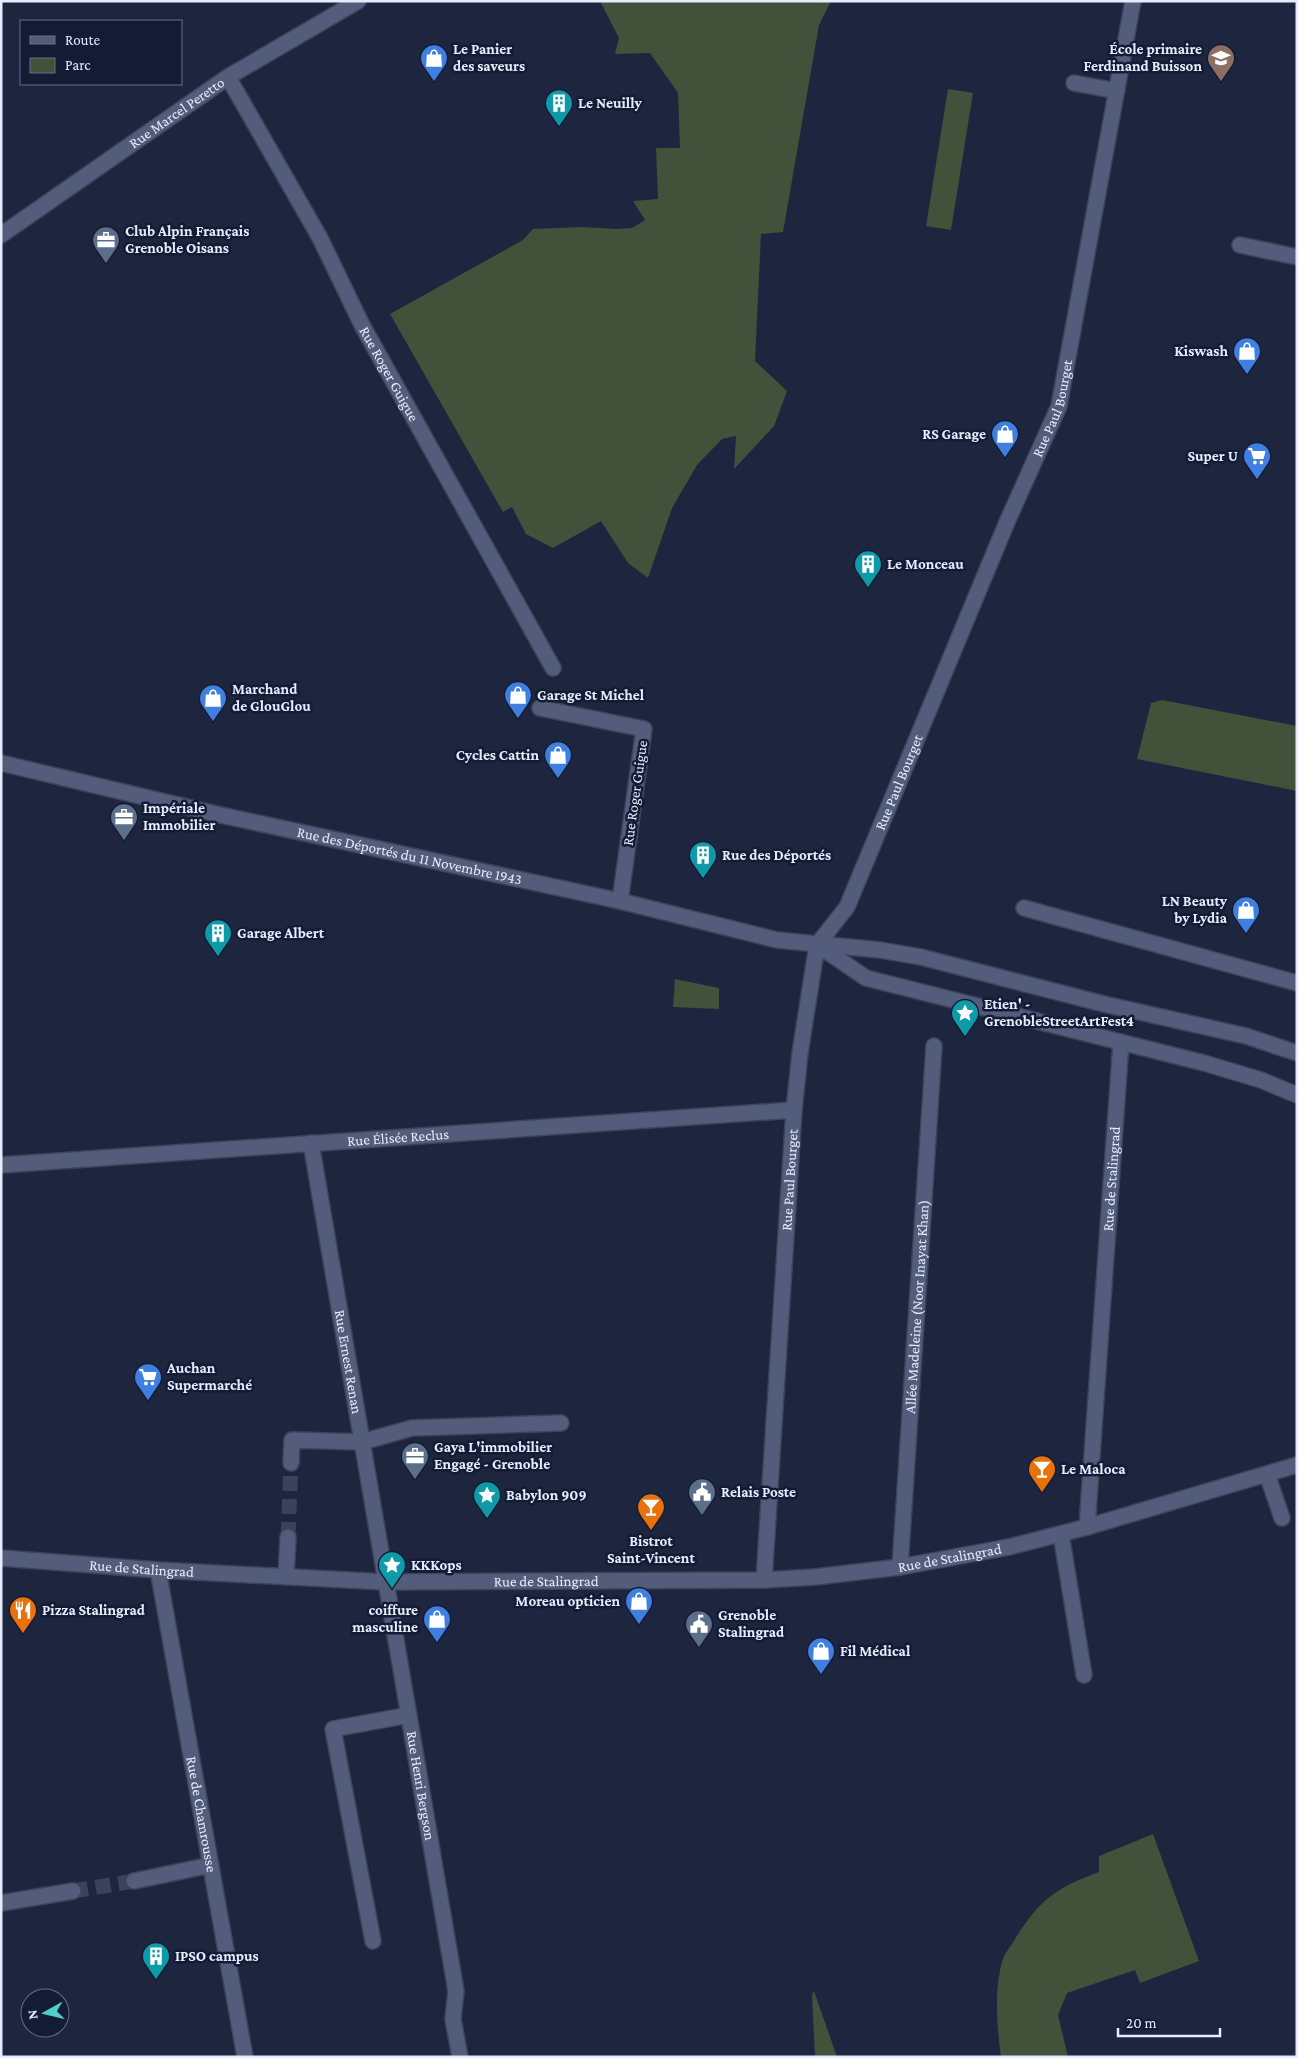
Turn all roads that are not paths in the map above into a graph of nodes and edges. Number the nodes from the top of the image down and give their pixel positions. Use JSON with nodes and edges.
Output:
{"nodes":[{"id":1,"x":358,"y":1,"type":"edge"},
{"id":2,"x":1133,"y":1,"type":"edge"},
{"id":3,"x":228,"y":77,"type":"junction"},
{"id":4,"x":1074,"y":83,"type":"dead end"},
{"id":5,"x":1117,"y":90,"type":"junction"},
{"id":6,"x":1,"y":235,"type":"edge"},
{"id":7,"x":1240,"y":245,"type":"dead end"},
{"id":8,"x":1297,"y":257,"type":"edge"},
{"id":9,"x":553,"y":668,"type":"dead end"},
{"id":10,"x":540,"y":708,"type":"dead end"},
{"id":11,"x":1,"y":763,"type":"edge"},
{"id":12,"x":620,"y":902,"type":"junction"},
{"id":13,"x":1024,"y":908,"type":"dead end"},
{"id":14,"x":817,"y":945,"type":"junction"},
{"id":15,"x":1297,"y":983,"type":"edge"},
{"id":16,"x":1121,"y":1042,"type":"junction"},
{"id":17,"x":934,"y":1046,"type":"dead end"},
{"id":18,"x":1297,"y":1053,"type":"edge"},
{"id":19,"x":1297,"y":1095,"type":"edge"},
{"id":20,"x":794,"y":1110,"type":"junction"},
{"id":21,"x":311,"y":1143,"type":"junction"},
{"id":22,"x":1,"y":1165,"type":"edge"},
{"id":23,"x":561,"y":1423,"type":"dead end"},
{"id":24,"x":362,"y":1442,"type":"junction"},
{"id":25,"x":291,"y":1463,"type":"tunnel mouth"},
{"id":26,"x":1297,"y":1466,"type":"edge"},
{"id":27,"x":1267,"y":1474,"type":"junction"},
{"id":28,"x":1282,"y":1518,"type":"dead end"},
{"id":29,"x":1087,"y":1527,"type":"junction"},
{"id":30,"x":1061,"y":1534,"type":"junction"},
{"id":31,"x":288,"y":1537,"type":"tunnel mouth"},
{"id":32,"x":1,"y":1558,"type":"edge"},
{"id":33,"x":900,"y":1567,"type":"junction"},
{"id":34,"x":158,"y":1570,"type":"junction"},
{"id":35,"x":286,"y":1577,"type":"junction"},
{"id":36,"x":764,"y":1580,"type":"junction"},
{"id":37,"x":386,"y":1582,"type":"junction"},
{"id":38,"x":1084,"y":1675,"type":"dead end"},
{"id":39,"x":409,"y":1715,"type":"junction"},
{"id":40,"x":211,"y":1865,"type":"junction"},
{"id":41,"x":134,"y":1881,"type":"tunnel mouth"},
{"id":42,"x":73,"y":1891,"type":"tunnel mouth"},
{"id":43,"x":1,"y":1903,"type":"edge"},
{"id":44,"x":374,"y":1941,"type":"dead end"},
{"id":45,"x":245,"y":2057,"type":"edge"},
{"id":46,"x":460,"y":2057,"type":"edge"}],
"edges":[{"from":1,"to":3,"type":"street","name":"Rue Marcel Peretto"},
{"from":2,"to":5,"type":"street","name":"Rue Paul Bourget"},
{"from":3,"to":6,"type":"street","name":"Rue Marcel Peretto"},
{"from":3,"to":9,"type":"street","name":"Rue Roger Guigue"},
{"from":4,"to":5,"type":"street"},
{"from":5,"to":14,"type":"street","name":"Rue Paul Bourget"},
{"from":7,"to":8,"type":"street"},
{"from":10,"to":12,"type":"street","name":"Rue Roger Guigue"},
{"from":11,"to":12,"type":"street","name":"Rue des Déportés du 11 Novembre 1943"},
{"from":12,"to":14,"type":"street","name":"Rue des Déportés du 11 Novembre 1943"},
{"from":13,"to":15,"type":"street"},
{"from":14,"to":16,"type":"street","name":"Rue des Déportés du 11 Novembre 1943"},
{"from":14,"to":18,"type":"street","name":"Rue des Déportés du 11 Novembre 1943"},
{"from":14,"to":20,"type":"street","name":"Rue Paul Bourget"},
{"from":16,"to":19,"type":"street","name":"Rue des Déportés du 11 Novembre 1943"},
{"from":16,"to":29,"type":"street","name":"Rue de Stalingrad"},
{"from":17,"to":33,"type":"street","name":"Allée Madeleine (Noor Inayat Khan)"},
{"from":20,"to":21,"type":"street","name":"Rue Élisée Reclus"},
{"from":20,"to":36,"type":"street","name":"Rue Paul Bourget"},
{"from":21,"to":22,"type":"street","name":"Rue Élisée Reclus"},
{"from":21,"to":24,"type":"street","name":"Rue Ernest Renan"},
{"from":23,"to":24,"type":"street"},
{"from":24,"to":25,"type":"street"},
{"from":24,"to":37,"type":"street","name":"Rue Ernest Renan"},
{"from":26,"to":27,"type":"street","name":"Rue de Stalingrad"},
{"from":27,"to":28,"type":"street"},
{"from":27,"to":29,"type":"street","name":"Rue de Stalingrad"},
{"from":29,"to":30,"type":"street","name":"Rue de Stalingrad"},
{"from":30,"to":33,"type":"street","name":"Rue de Stalingrad"},
{"from":30,"to":38,"type":"street"},
{"from":31,"to":35,"type":"street"},
{"from":32,"to":34,"type":"street","name":"Rue de Stalingrad"},
{"from":33,"to":36,"type":"street","name":"Rue de Stalingrad"},
{"from":34,"to":35,"type":"street","name":"Rue de Stalingrad"},
{"from":34,"to":40,"type":"street","name":"Rue de Chamrousse"},
{"from":35,"to":37,"type":"street","name":"Rue de Stalingrad"},
{"from":36,"to":37,"type":"street","name":"Rue de Stalingrad"},
{"from":37,"to":39,"type":"street","name":"Rue Henri Bergson"},
{"from":39,"to":44,"type":"street"},
{"from":39,"to":46,"type":"street","name":"Rue Henri Bergson"},
{"from":40,"to":41,"type":"street"},
{"from":40,"to":45,"type":"street","name":"Rue de Chamrousse"},
{"from":42,"to":43,"type":"street"}]}
